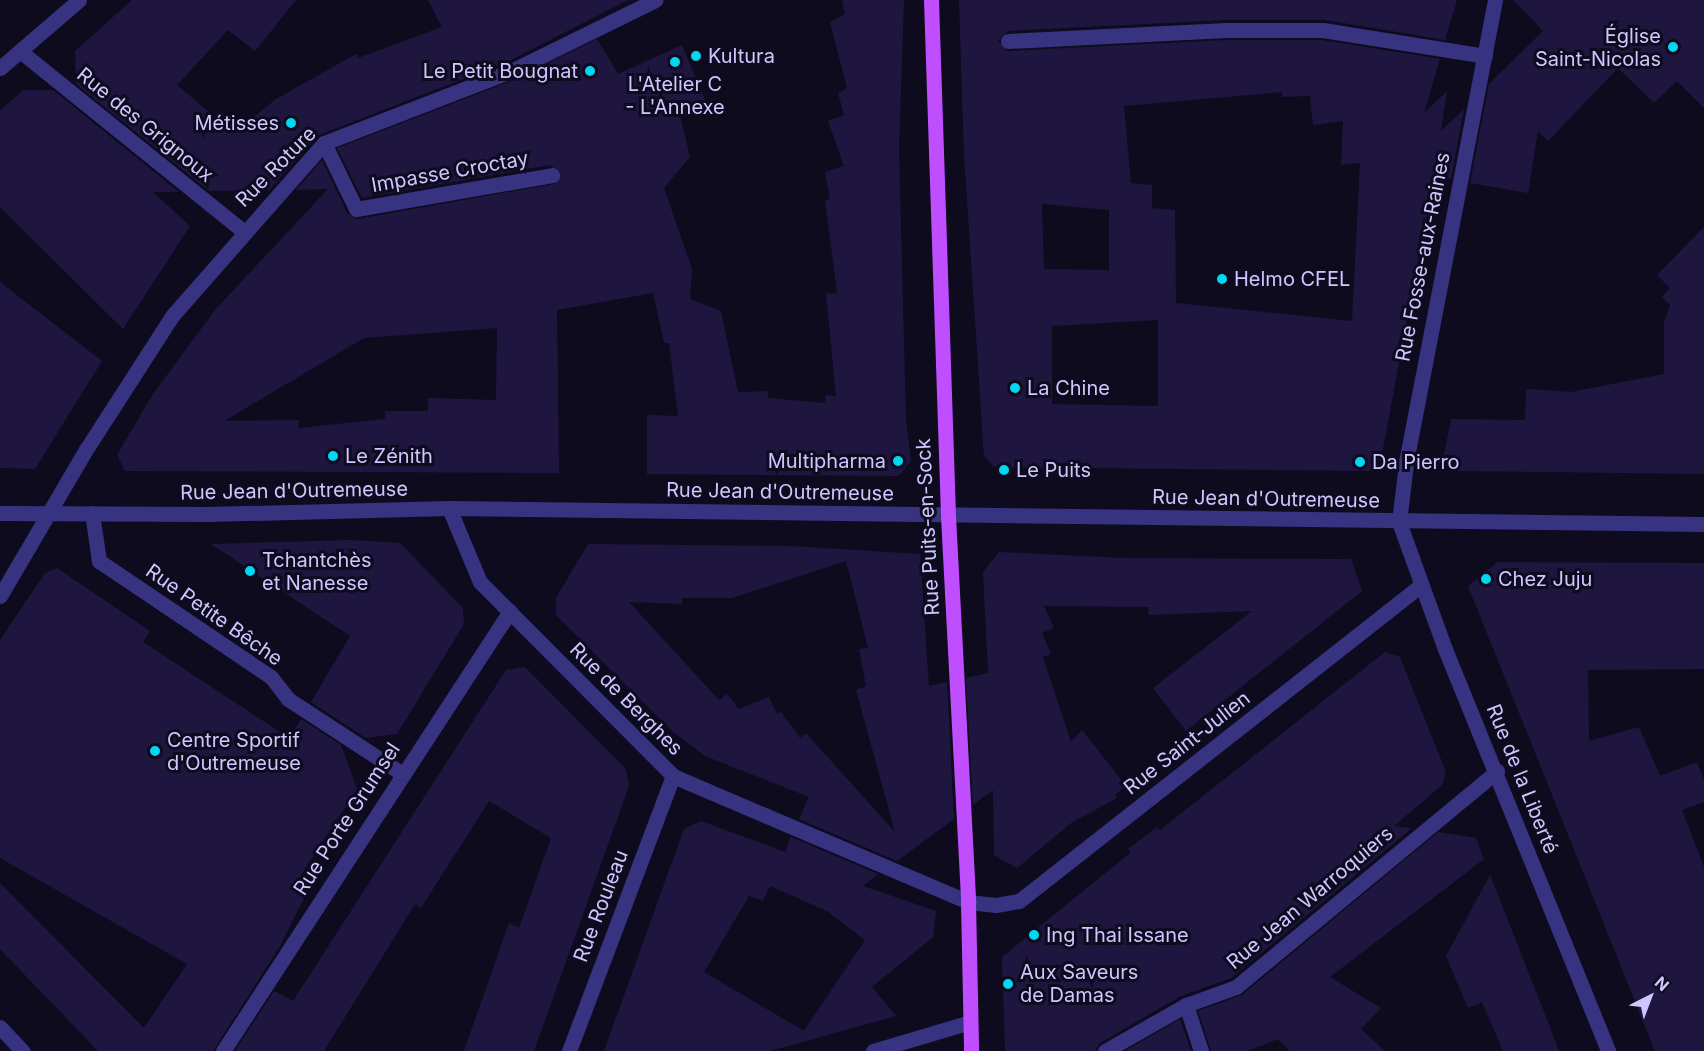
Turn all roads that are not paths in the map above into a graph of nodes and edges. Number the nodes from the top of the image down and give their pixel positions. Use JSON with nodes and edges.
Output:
{"nodes":[{"id":1,"x":80,"y":0,"type":"edge"},
{"id":2,"x":655,"y":0,"type":"edge"},
{"id":3,"x":931,"y":0,"type":"edge"},
{"id":4,"x":1495,"y":0,"type":"edge"},
{"id":5,"x":1008,"y":41,"type":"dead end"},
{"id":6,"x":20,"y":51,"type":"junction"},
{"id":7,"x":1485,"y":56,"type":"junction"},
{"id":8,"x":0,"y":68,"type":"edge"},
{"id":9,"x":324,"y":143,"type":"junction"},
{"id":10,"x":552,"y":175,"type":"dead end"},
{"id":11,"x":243,"y":231,"type":"junction"},
{"id":12,"x":449,"y":508,"type":"junction"},
{"id":13,"x":0,"y":513,"type":"edge"},
{"id":14,"x":50,"y":513,"type":"junction"},
{"id":15,"x":92,"y":513,"type":"junction"},
{"id":16,"x":948,"y":516,"type":"junction"},
{"id":17,"x":1399,"y":522,"type":"junction"},
{"id":18,"x":1704,"y":524,"type":"edge"},
{"id":19,"x":1420,"y":586,"type":"junction"},
{"id":20,"x":0,"y":596,"type":"edge"},
{"id":21,"x":510,"y":611,"type":"junction"},
{"id":22,"x":1497,"y":771,"type":"junction"},
{"id":23,"x":401,"y":773,"type":"junction"},
{"id":24,"x":673,"y":776,"type":"junction"},
{"id":25,"x":968,"y":902,"type":"junction"},
{"id":26,"x":1186,"y":1005,"type":"junction"},
{"id":27,"x":970,"y":1022,"type":"junction"},
{"id":28,"x":0,"y":1028,"type":"edge"},
{"id":29,"x":22,"y":1051,"type":"edge"},
{"id":30,"x":223,"y":1051,"type":"edge"},
{"id":31,"x":569,"y":1051,"type":"edge"},
{"id":32,"x":873,"y":1051,"type":"edge"},
{"id":33,"x":971,"y":1051,"type":"edge"},
{"id":34,"x":1105,"y":1051,"type":"edge"},
{"id":35,"x":1200,"y":1051,"type":"edge"},
{"id":36,"x":1608,"y":1051,"type":"edge"}],
"edges":[{"from":1,"to":6,"type":"street"},
{"from":2,"to":9,"type":"street","name":"Rue Roture"},
{"from":3,"to":16,"type":"main road","name":"Rue Puits-en-Sock"},
{"from":4,"to":7,"type":"street","name":"Rue Fosse-aux-Raines"},
{"from":5,"to":7,"type":"street"},
{"from":6,"to":8,"type":"street"},
{"from":6,"to":11,"type":"street","name":"Rue des Grignoux"},
{"from":7,"to":17,"type":"street","name":"Rue Fosse-aux-Raines"},
{"from":9,"to":10,"type":"street","name":"Impasse Croctay"},
{"from":9,"to":11,"type":"street","name":"Rue Roture"},
{"from":11,"to":14,"type":"street","name":"Rue Roture"},
{"from":12,"to":15,"type":"street","name":"Rue Jean d'Outremeuse"},
{"from":12,"to":16,"type":"street","name":"Rue Jean d'Outremeuse"},
{"from":12,"to":21,"type":"street","name":"Rue de Berghes"},
{"from":13,"to":14,"type":"street","name":"Rue Jean d'Outremeuse"},
{"from":14,"to":15,"type":"street","name":"Rue Jean d'Outremeuse"},
{"from":14,"to":20,"type":"street","name":"Rue Roture"},
{"from":15,"to":23,"type":"street","name":"Rue Petite Bêche"},
{"from":16,"to":17,"type":"street","name":"Rue Jean d'Outremeuse"},
{"from":16,"to":25,"type":"main road","name":"Rue Puits-en-Sock"},
{"from":17,"to":18,"type":"street","name":"Rue Jean d'Outremeuse"},
{"from":17,"to":19,"type":"street","name":"Rue de la Liberté"},
{"from":19,"to":22,"type":"street","name":"Rue de la Liberté"},
{"from":19,"to":25,"type":"street","name":"Rue Saint-Julien"},
{"from":21,"to":23,"type":"street","name":"Rue Porte Grumsel"},
{"from":21,"to":24,"type":"street","name":"Rue de Berghes"},
{"from":22,"to":26,"type":"street","name":"Rue Jean Warroquiers"},
{"from":22,"to":36,"type":"street","name":"Rue de la Liberté"},
{"from":23,"to":30,"type":"street","name":"Rue Porte Grumsel"},
{"from":24,"to":25,"type":"street","name":"Rue de Berghes"},
{"from":24,"to":31,"type":"street","name":"Rue Rouleau"},
{"from":25,"to":27,"type":"main road","name":"Rue Puits-en-Sock"},
{"from":26,"to":34,"type":"street","name":"Rue Jean Warroquiers"},
{"from":26,"to":35,"type":"street"},
{"from":27,"to":32,"type":"street"},
{"from":27,"to":33,"type":"main road","name":"Rue Puits-en-Sock"},
{"from":28,"to":29,"type":"street"}]}
